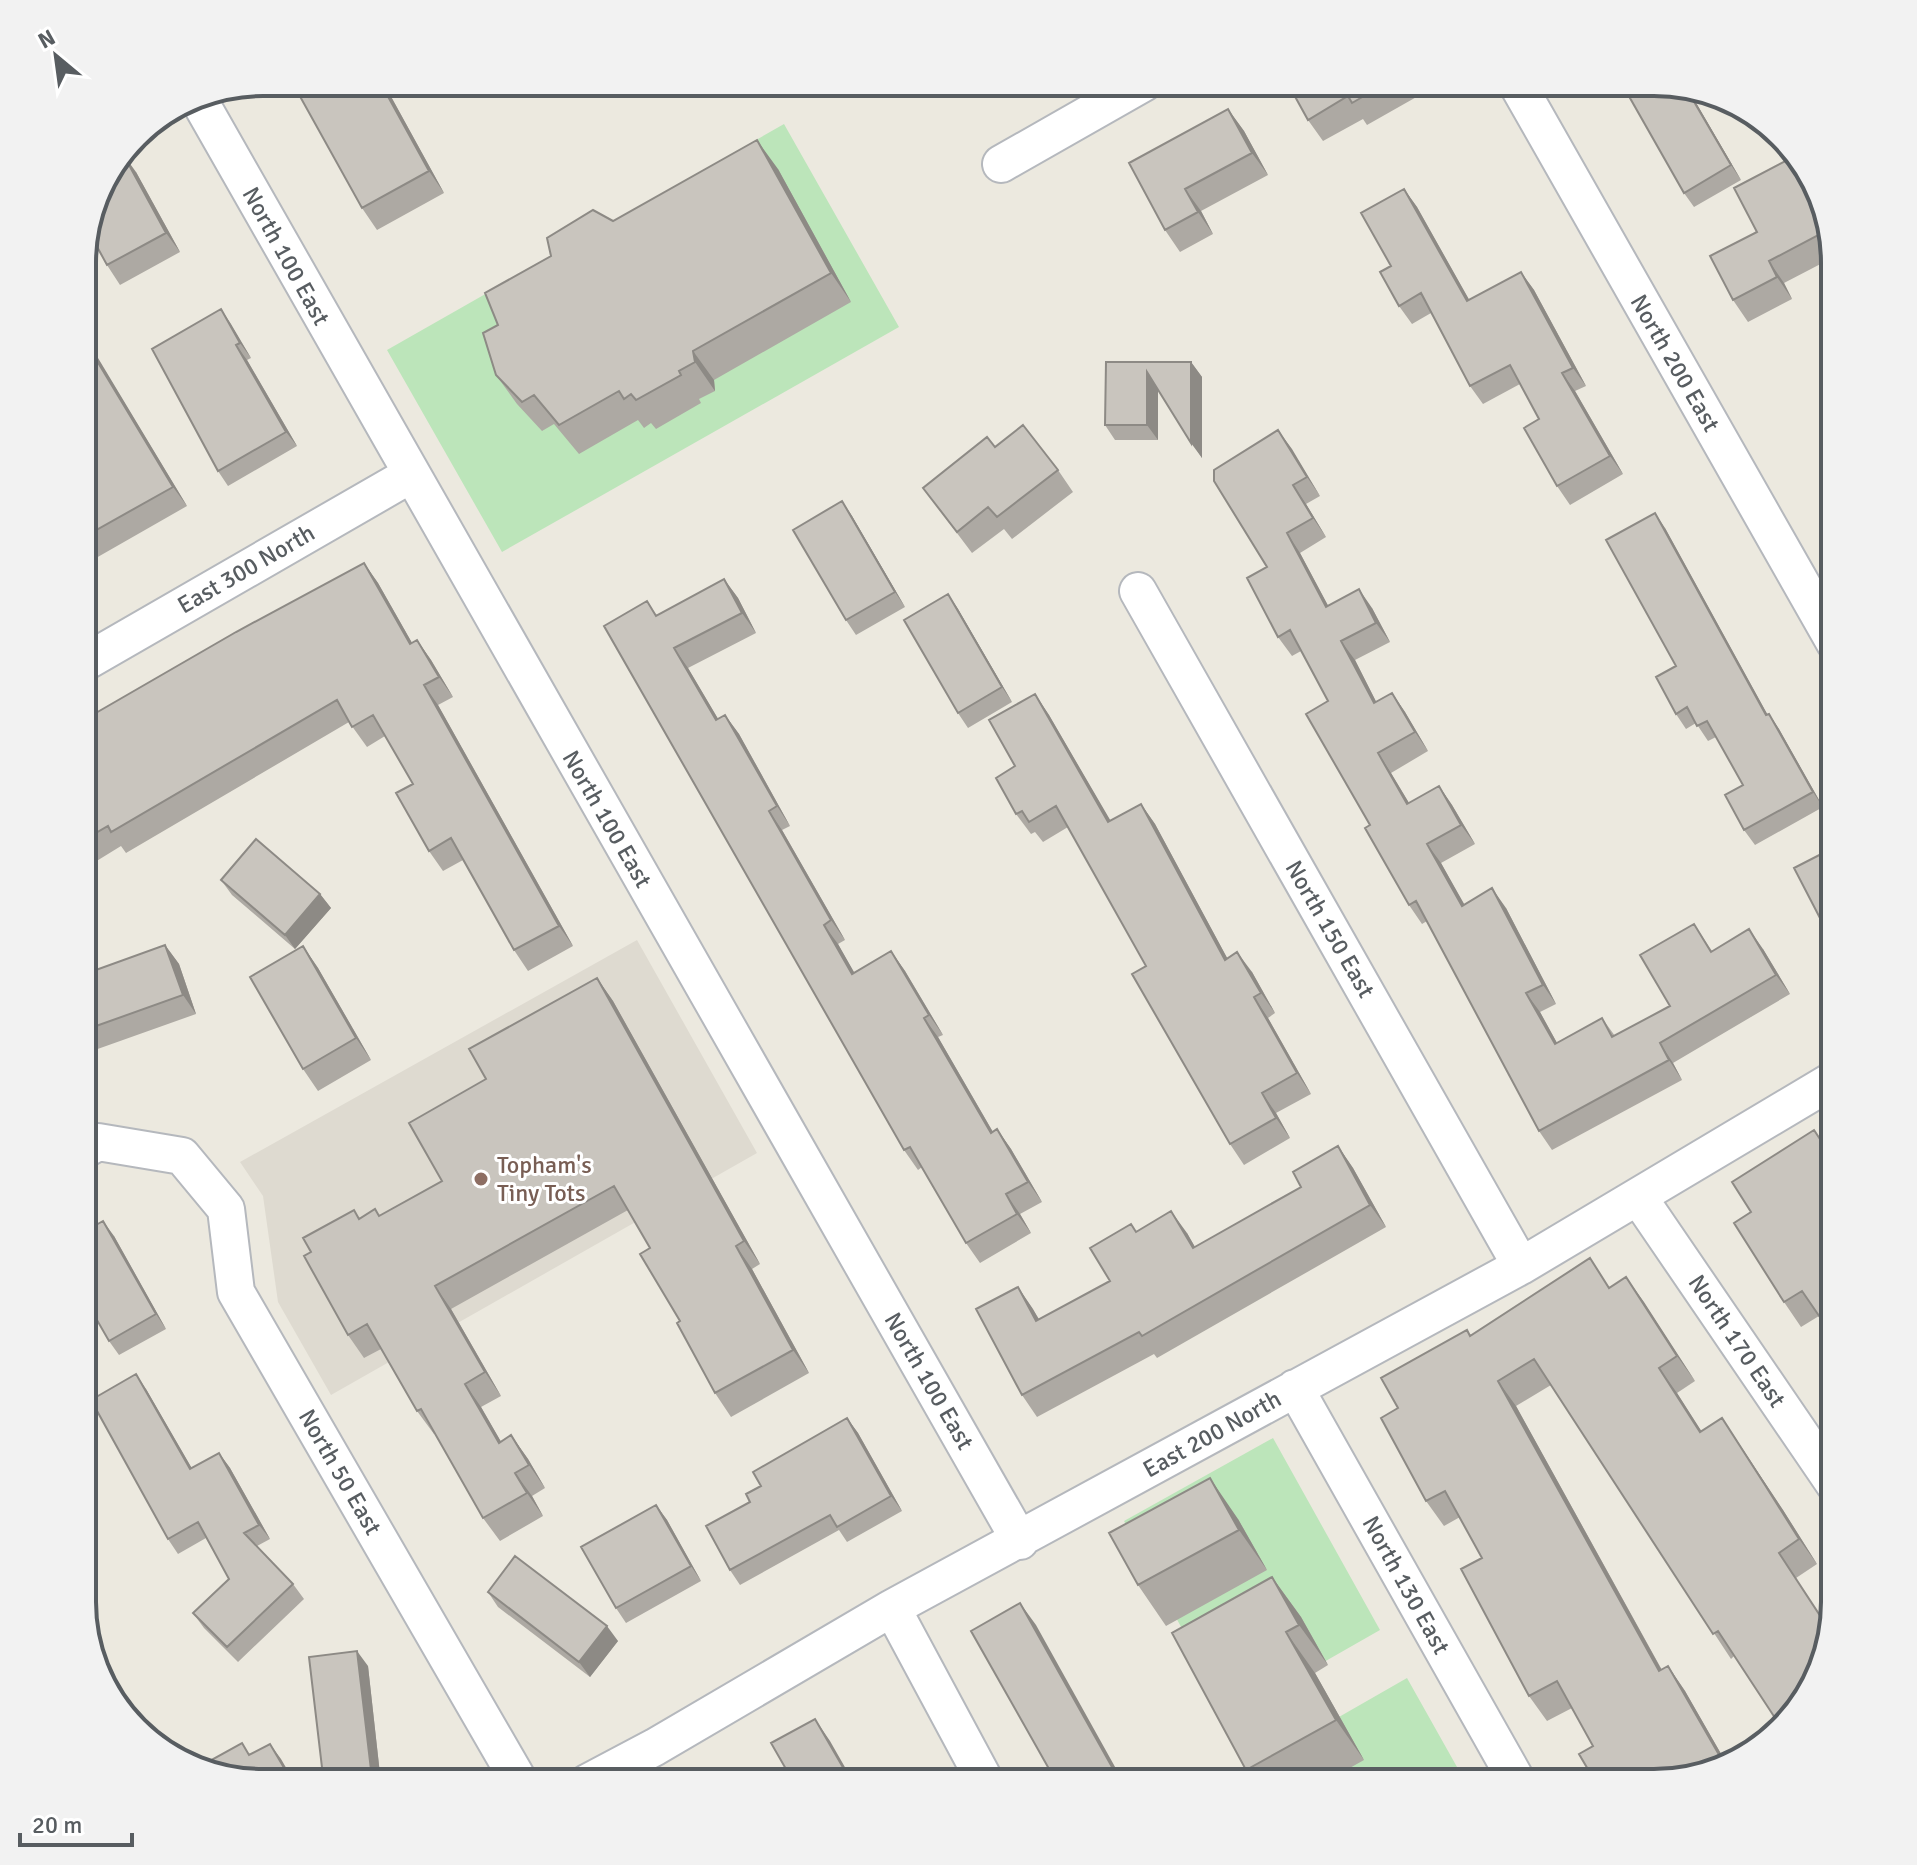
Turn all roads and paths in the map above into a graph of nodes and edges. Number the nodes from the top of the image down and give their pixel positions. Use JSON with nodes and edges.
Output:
{"nodes":[{"id":1,"x":1120,"y":96,"type":"edge"},
{"id":2,"x":1524,"y":96,"type":"edge"},
{"id":3,"x":203,"y":108,"type":"edge"},
{"id":4,"x":1001,"y":164,"type":"dead end"},
{"id":5,"x":410,"y":475,"type":"junction"},
{"id":6,"x":1138,"y":591,"type":"dead end"},
{"id":7,"x":1821,"y":618,"type":"edge"},
{"id":8,"x":96,"y":656,"type":"edge"},
{"id":9,"x":1821,"y":1088,"type":"edge"},
{"id":10,"x":96,"y":1143,"type":"edge"},
{"id":11,"x":1639,"y":1198,"type":"junction"},
{"id":12,"x":1521,"y":1266,"type":"junction"},
{"id":13,"x":1295,"y":1388,"type":"junction"},
{"id":14,"x":1821,"y":1464,"type":"edge"},
{"id":15,"x":1020,"y":1541,"type":"junction"},
{"id":16,"x":892,"y":1608,"type":"junction"},
{"id":17,"x":512,"y":1769,"type":"edge"},
{"id":18,"x":613,"y":1769,"type":"edge"},
{"id":19,"x":978,"y":1769,"type":"edge"},
{"id":20,"x":1510,"y":1769,"type":"edge"}],
"edges":[{"from":1,"to":4,"type":"street"},
{"from":2,"to":7,"type":"street","name":"North 200 East"},
{"from":3,"to":5,"type":"street","name":"North 100 East"},
{"from":5,"to":8,"type":"street","name":"East 300 North"},
{"from":5,"to":15,"type":"street","name":"North 100 East"},
{"from":6,"to":12,"type":"street","name":"North 150 East"},
{"from":9,"to":11,"type":"street","name":"East 200 North"},
{"from":10,"to":17,"type":"street","name":"North 50 East"},
{"from":11,"to":12,"type":"street","name":"East 200 North"},
{"from":11,"to":14,"type":"street","name":"North 170 East"},
{"from":12,"to":13,"type":"street","name":"East 200 North"},
{"from":13,"to":15,"type":"street","name":"East 200 North"},
{"from":13,"to":20,"type":"street","name":"North 130 East"},
{"from":15,"to":16,"type":"street","name":"East 200 North"},
{"from":16,"to":18,"type":"street","name":"East 200 North"},
{"from":16,"to":19,"type":"street"}]}
